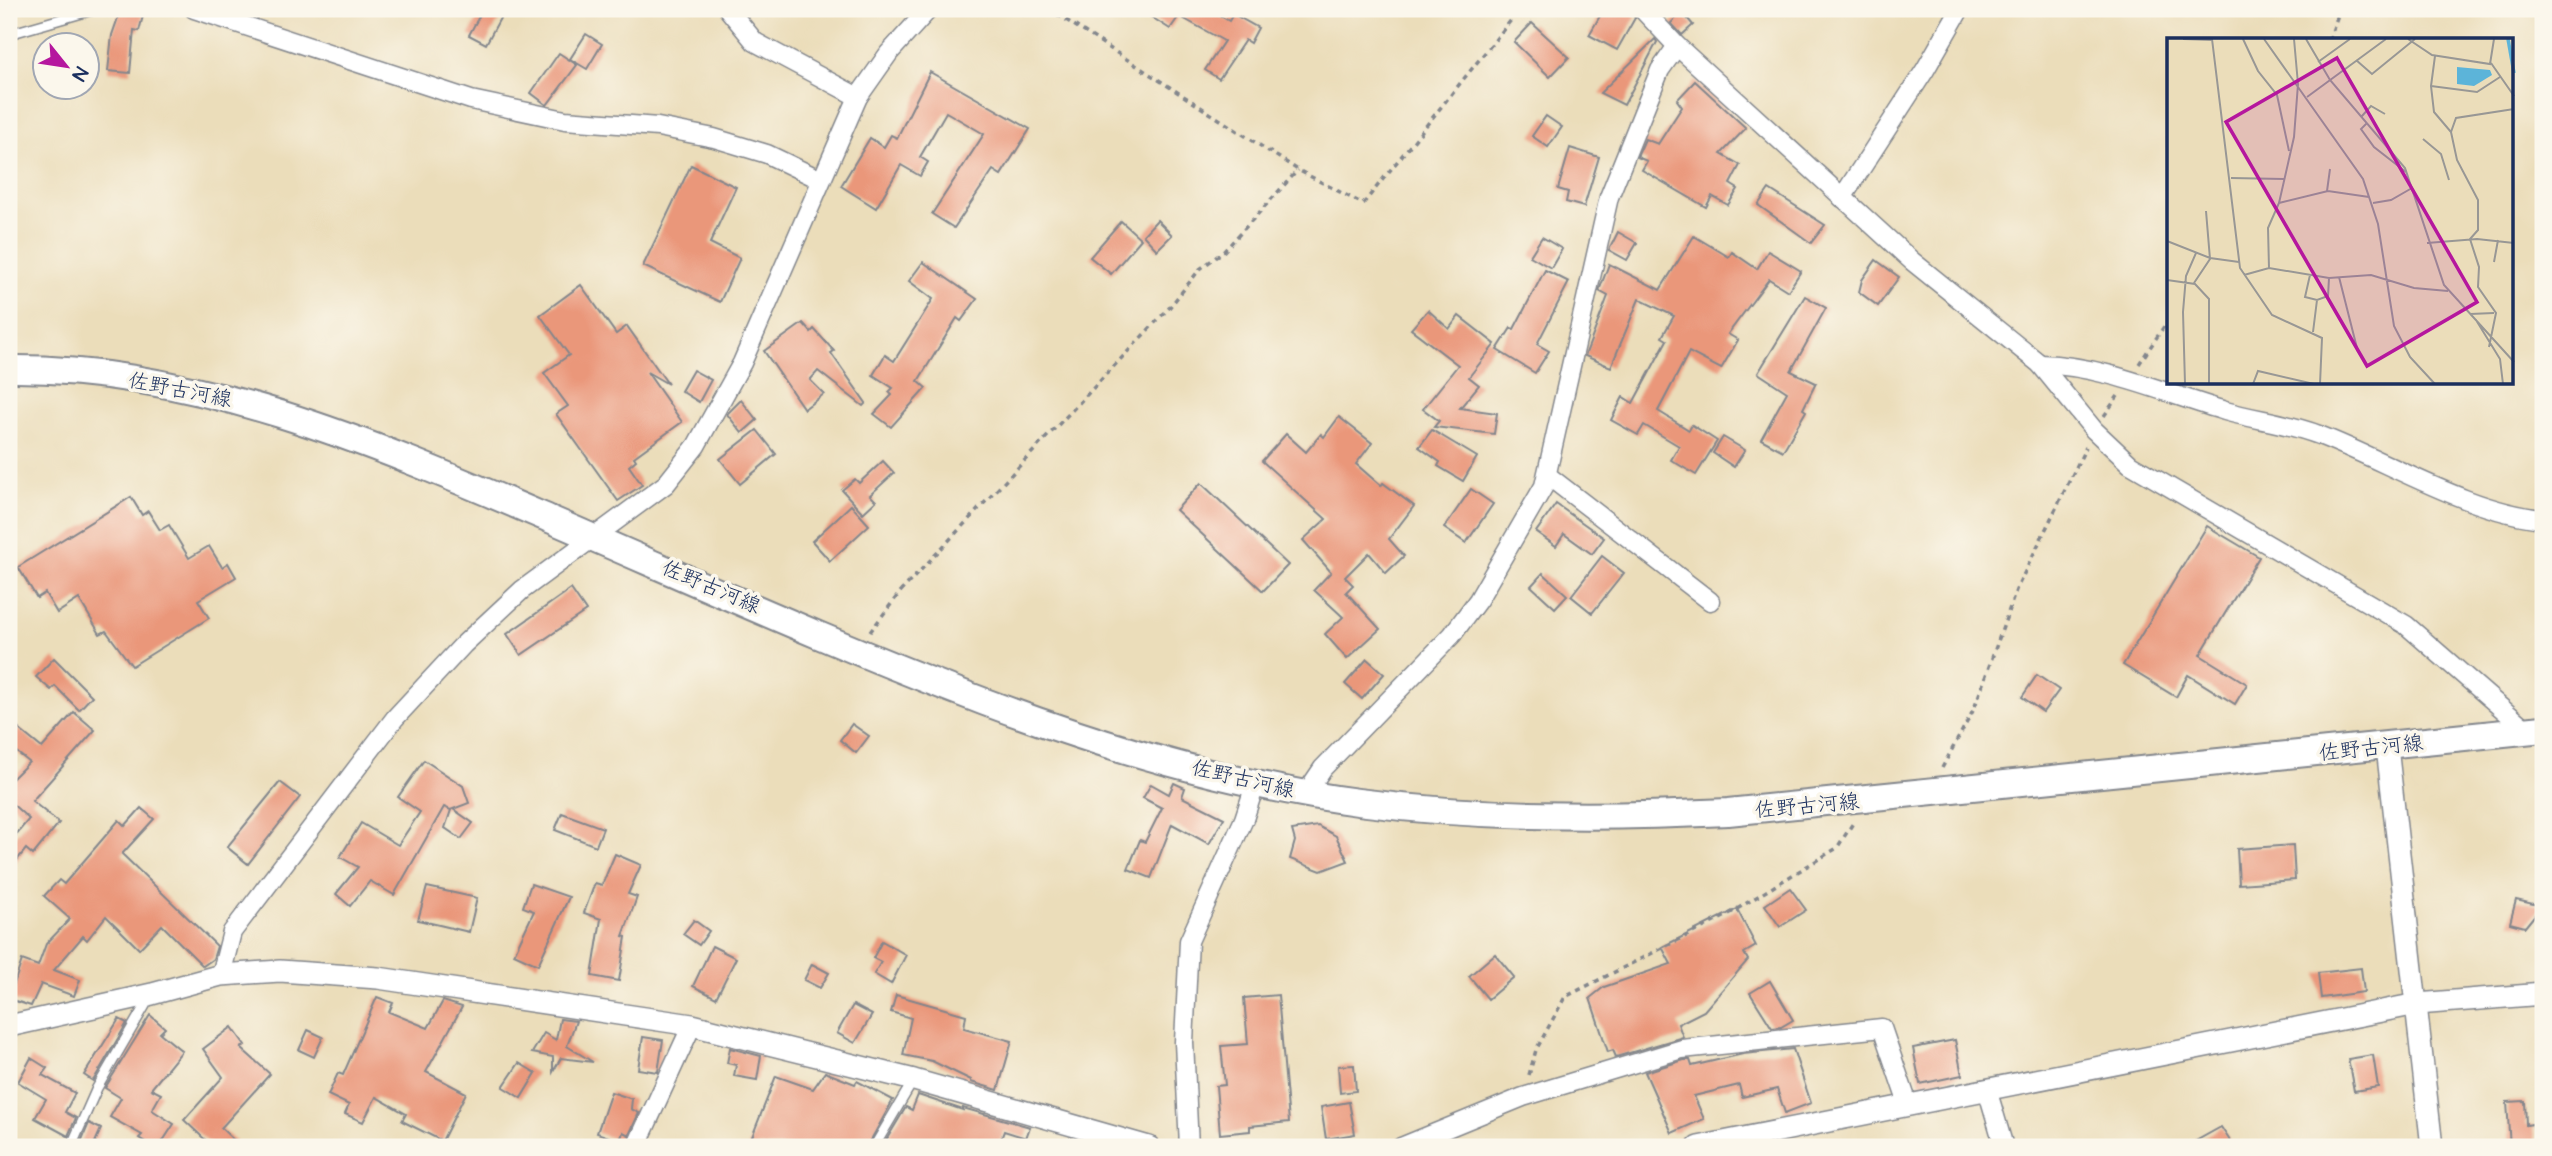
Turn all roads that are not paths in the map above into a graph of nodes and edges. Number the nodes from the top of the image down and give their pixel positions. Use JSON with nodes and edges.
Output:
{"nodes":[{"id":1,"x":96,"y":9,"type":"edge"},
{"id":2,"x":194,"y":9,"type":"edge"},
{"id":3,"x":729,"y":9,"type":"edge"},
{"id":4,"x":929,"y":9,"type":"edge"},
{"id":5,"x":1642,"y":9,"type":"edge"},
{"id":6,"x":1960,"y":9,"type":"edge"},
{"id":7,"x":9,"y":34,"type":"edge"},
{"id":8,"x":1677,"y":46,"type":"junction"},
{"id":9,"x":858,"y":97,"type":"junction"},
{"id":10,"x":821,"y":180,"type":"junction"},
{"id":11,"x":1842,"y":198,"type":"junction"},
{"id":12,"x":2040,"y":364,"type":"junction"},
{"id":13,"x":9,"y":369,"type":"edge"},
{"id":14,"x":1547,"y":475,"type":"junction"},
{"id":15,"x":2543,"y":519,"type":"edge"},
{"id":16,"x":593,"y":537,"type":"junction"},
{"id":17,"x":1710,"y":601,"type":"dead end"},
{"id":18,"x":2537,"y":733,"type":"edge"},
{"id":19,"x":2387,"y":747,"type":"junction"},
{"id":20,"x":1255,"y":782,"type":"junction"},
{"id":21,"x":1306,"y":793,"type":"junction"},
{"id":22,"x":220,"y":975,"type":"junction"},
{"id":23,"x":152,"y":994,"type":"junction"},
{"id":24,"x":2543,"y":994,"type":"edge"},
{"id":25,"x":2417,"y":1004,"type":"junction"},
{"id":26,"x":692,"y":1024,"type":"junction"},
{"id":27,"x":9,"y":1026,"type":"edge"},
{"id":28,"x":914,"y":1080,"type":"junction"},
{"id":29,"x":1987,"y":1089,"type":"junction"},
{"id":30,"x":1908,"y":1104,"type":"junction"},
{"id":31,"x":71,"y":1147,"type":"edge"},
{"id":32,"x":636,"y":1147,"type":"edge"},
{"id":33,"x":874,"y":1147,"type":"edge"},
{"id":34,"x":1149,"y":1147,"type":"edge"},
{"id":35,"x":1189,"y":1147,"type":"edge"},
{"id":36,"x":1401,"y":1147,"type":"edge"},
{"id":37,"x":1698,"y":1147,"type":"edge"},
{"id":38,"x":2004,"y":1147,"type":"edge"},
{"id":39,"x":2432,"y":1147,"type":"edge"}],
"edges":[{"from":1,"to":7,"type":"lane"},
{"from":2,"to":10,"type":"street"},
{"from":3,"to":9,"type":"street"},
{"from":4,"to":9,"type":"street"},
{"from":5,"to":8,"type":"street"},
{"from":6,"to":11,"type":"street"},
{"from":8,"to":11,"type":"street"},
{"from":8,"to":14,"type":"street"},
{"from":9,"to":10,"type":"street"},
{"from":10,"to":16,"type":"street"},
{"from":11,"to":12,"type":"street"},
{"from":12,"to":15,"type":"street"},
{"from":12,"to":18,"type":"street"},
{"from":13,"to":16,"type":"main road","name":"佐野古河線"},
{"from":14,"to":17,"type":"street"},
{"from":14,"to":21,"type":"street"},
{"from":16,"to":20,"type":"main road","name":"佐野古河線"},
{"from":16,"to":22,"type":"street"},
{"from":18,"to":19,"type":"main road","name":"佐野古河線"},
{"from":19,"to":21,"type":"main road","name":"佐野古河線"},
{"from":19,"to":25,"type":"street"},
{"from":20,"to":21,"type":"main road","name":"佐野古河線"},
{"from":20,"to":35,"type":"street"},
{"from":22,"to":23,"type":"street"},
{"from":22,"to":26,"type":"street"},
{"from":23,"to":27,"type":"street"},
{"from":23,"to":31,"type":"lane"},
{"from":24,"to":25,"type":"street"},
{"from":25,"to":29,"type":"street"},
{"from":25,"to":39,"type":"street"},
{"from":26,"to":28,"type":"street"},
{"from":26,"to":32,"type":"street"},
{"from":28,"to":33,"type":"lane"},
{"from":28,"to":34,"type":"street"},
{"from":29,"to":30,"type":"street"},
{"from":29,"to":38,"type":"street"},
{"from":30,"to":36,"type":"street"},
{"from":30,"to":37,"type":"street"}]}
